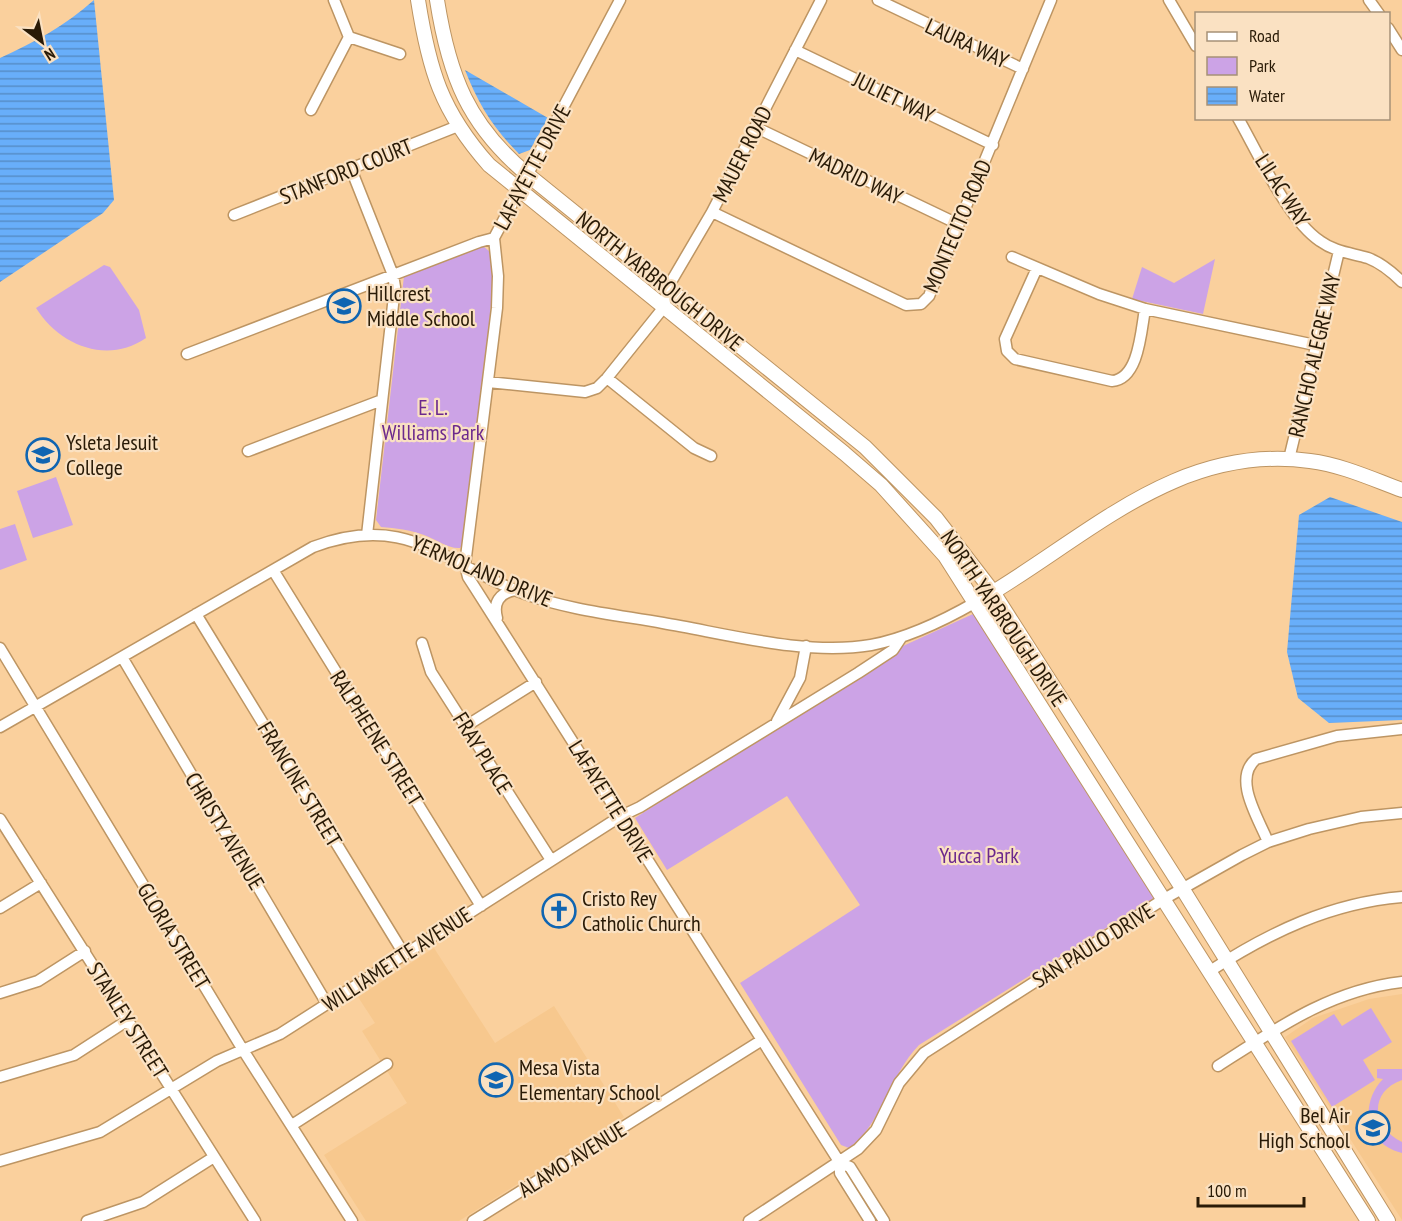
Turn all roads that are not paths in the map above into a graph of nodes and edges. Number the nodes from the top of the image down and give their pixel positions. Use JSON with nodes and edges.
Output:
{"nodes":[{"id":1,"x":334,"y":0,"type":"edge"},
{"id":2,"x":418,"y":0,"type":"edge"},
{"id":3,"x":437,"y":0,"type":"edge"},
{"id":4,"x":620,"y":0,"type":"edge"},
{"id":5,"x":822,"y":0,"type":"edge"},
{"id":6,"x":878,"y":0,"type":"edge"},
{"id":7,"x":1051,"y":0,"type":"edge"},
{"id":8,"x":1169,"y":0,"type":"edge"},
{"id":9,"x":1390,"y":30,"type":"edge"},
{"id":10,"x":349,"y":37,"type":"junction"},
{"id":11,"x":1195,"y":43,"type":"edge"},
{"id":12,"x":795,"y":50,"type":"junction"},
{"id":13,"x":1402,"y":50,"type":"edge"},
{"id":14,"x":400,"y":54,"type":"dead end"},
{"id":15,"x":1023,"y":69,"type":"junction"},
{"id":16,"x":311,"y":110,"type":"dead end"},
{"id":17,"x":1239,"y":120,"type":"edge"},
{"id":18,"x":458,"y":126,"type":"junction"},
{"id":19,"x":755,"y":127,"type":"junction"},
{"id":20,"x":993,"y":145,"type":"junction"},
{"id":21,"x":351,"y":169,"type":"junction"},
{"id":22,"x":528,"y":175,"type":"junction"},
{"id":23,"x":520,"y":192,"type":"junction"},
{"id":24,"x":712,"y":212,"type":"junction"},
{"id":25,"x":234,"y":215,"type":"dead end"},
{"id":26,"x":958,"y":224,"type":"junction"},
{"id":27,"x":494,"y":238,"type":"junction"},
{"id":28,"x":1338,"y":251,"type":"junction"},
{"id":29,"x":1012,"y":257,"type":"dead end"},
{"id":30,"x":1037,"y":268,"type":"junction"},
{"id":31,"x":393,"y":275,"type":"junction"},
{"id":32,"x":1402,"y":282,"type":"edge"},
{"id":33,"x":668,"y":287,"type":"junction"},
{"id":34,"x":664,"y":307,"type":"junction"},
{"id":35,"x":1145,"y":309,"type":"junction"},
{"id":36,"x":1315,"y":345,"type":"junction"},
{"id":37,"x":187,"y":354,"type":"dead end"},
{"id":38,"x":607,"y":378,"type":"junction"},
{"id":39,"x":489,"y":382,"type":"junction"},
{"id":40,"x":382,"y":400,"type":"junction"},
{"id":41,"x":248,"y":451,"type":"dead end"},
{"id":42,"x":711,"y":456,"type":"dead end"},
{"id":43,"x":1290,"y":459,"type":"junction"},
{"id":44,"x":1402,"y":489,"type":"edge"},
{"id":45,"x":914,"y":494,"type":"junction"},
{"id":46,"x":901,"y":507,"type":"junction"},
{"id":47,"x":367,"y":535,"type":"junction"},
{"id":48,"x":465,"y":565,"type":"junction"},
{"id":49,"x":273,"y":570,"type":"junction"},
{"id":50,"x":515,"y":590,"type":"junction"},
{"id":51,"x":993,"y":592,"type":"junction"},
{"id":52,"x":976,"y":602,"type":"junction"},
{"id":53,"x":196,"y":614,"type":"junction"},
{"id":54,"x":498,"y":622,"type":"junction"},
{"id":55,"x":901,"y":638,"type":"junction"},
{"id":56,"x":422,"y":643,"type":"dead end"},
{"id":57,"x":806,"y":646,"type":"junction"},
{"id":58,"x":0,"y":648,"type":"edge"},
{"id":59,"x":122,"y":657,"type":"junction"},
{"id":60,"x":536,"y":682,"type":"junction"},
{"id":61,"x":34,"y":707,"type":"junction"},
{"id":62,"x":776,"y":721,"type":"junction"},
{"id":63,"x":466,"y":726,"type":"junction"},
{"id":64,"x":0,"y":728,"type":"edge"},
{"id":65,"x":1402,"y":729,"type":"edge"},
{"id":66,"x":1133,"y":812,"type":"junction"},
{"id":67,"x":1402,"y":813,"type":"edge"},
{"id":68,"x":621,"y":816,"type":"junction"},
{"id":69,"x":0,"y":819,"type":"edge"},
{"id":70,"x":1116,"y":823,"type":"junction"},
{"id":71,"x":1269,"y":842,"type":"junction"},
{"id":72,"x":551,"y":860,"type":"junction"},
{"id":73,"x":41,"y":883,"type":"junction"},
{"id":74,"x":1182,"y":888,"type":"junction"},
{"id":75,"x":1402,"y":897,"type":"edge"},
{"id":76,"x":1164,"y":899,"type":"junction"},
{"id":77,"x":481,"y":906,"type":"junction"},
{"id":78,"x":0,"y":908,"type":"edge"},
{"id":79,"x":85,"y":951,"type":"junction"},
{"id":80,"x":404,"y":954,"type":"junction"},
{"id":81,"x":1226,"y":960,"type":"junction"},
{"id":82,"x":1210,"y":971,"type":"junction"},
{"id":83,"x":1402,"y":982,"type":"edge"},
{"id":84,"x":0,"y":993,"type":"edge"},
{"id":85,"x":327,"y":1004,"type":"junction"},
{"id":86,"x":128,"y":1020,"type":"junction"},
{"id":87,"x":1270,"y":1032,"type":"junction"},
{"id":88,"x":762,"y":1040,"type":"junction"},
{"id":89,"x":1255,"y":1042,"type":"junction"},
{"id":90,"x":243,"y":1050,"type":"junction"},
{"id":91,"x":387,"y":1064,"type":"dead end"},
{"id":92,"x":1218,"y":1066,"type":"dead end"},
{"id":93,"x":0,"y":1077,"type":"edge"},
{"id":94,"x":171,"y":1089,"type":"junction"},
{"id":95,"x":292,"y":1125,"type":"junction"},
{"id":96,"x":214,"y":1157,"type":"junction"},
{"id":97,"x":0,"y":1161,"type":"edge"},
{"id":98,"x":840,"y":1163,"type":"junction"},
{"id":99,"x":87,"y":1221,"type":"edge"},
{"id":100,"x":255,"y":1221,"type":"edge"},
{"id":101,"x":352,"y":1221,"type":"edge"},
{"id":102,"x":473,"y":1221,"type":"edge"},
{"id":103,"x":749,"y":1221,"type":"edge"},
{"id":104,"x":870,"y":1221,"type":"edge"},
{"id":105,"x":884,"y":1221,"type":"edge"},
{"id":106,"x":1368,"y":1221,"type":"edge"},
{"id":107,"x":1388,"y":1221,"type":"edge"}],
"edges":[{"from":1,"to":10,"type":"street"},
{"from":2,"to":18,"type":"main road","name":"NORTH YARBROUGH DRIVE"},
{"from":3,"to":22,"type":"main road","name":"NORTH YARBROUGH DRIVE"},
{"from":4,"to":22,"type":"street","name":"LAFAYETTE DRIVE"},
{"from":5,"to":12,"type":"street","name":"MAUER ROAD"},
{"from":6,"to":15,"type":"street","name":"LAURA WAY"},
{"from":7,"to":15,"type":"street","name":"MONTECITO ROAD"},
{"from":8,"to":11,"type":"street"},
{"from":9,"to":13,"type":"street"},
{"from":10,"to":14,"type":"street"},
{"from":10,"to":16,"type":"street"},
{"from":12,"to":19,"type":"street","name":"MAUER ROAD"},
{"from":12,"to":20,"type":"street","name":"JULIET WAY"},
{"from":15,"to":20,"type":"street","name":"MONTECITO ROAD"},
{"from":17,"to":28,"type":"street","name":"LILAC WAY"},
{"from":18,"to":21,"type":"street","name":"STANFORD COURT"},
{"from":18,"to":23,"type":"main road","name":"NORTH YARBROUGH DRIVE"},
{"from":19,"to":24,"type":"street","name":"MAUER ROAD"},
{"from":19,"to":26,"type":"street","name":"MADRID WAY"},
{"from":20,"to":26,"type":"street","name":"MONTECITO ROAD"},
{"from":21,"to":25,"type":"street","name":"STANFORD COURT"},
{"from":21,"to":31,"type":"street"},
{"from":22,"to":23,"type":"street","name":"LAFAYETTE DRIVE"},
{"from":22,"to":33,"type":"main road","name":"NORTH YARBROUGH DRIVE"},
{"from":23,"to":27,"type":"street","name":"LAFAYETTE DRIVE"},
{"from":23,"to":34,"type":"main road","name":"NORTH YARBROUGH DRIVE"},
{"from":24,"to":26,"type":"street","name":"MONTECITO ROAD"},
{"from":24,"to":33,"type":"street","name":"MAUER ROAD"},
{"from":27,"to":31,"type":"street"},
{"from":27,"to":39,"type":"street","name":"LAFAYETTE DRIVE"},
{"from":28,"to":32,"type":"street","name":"LILAC WAY"},
{"from":28,"to":36,"type":"street","name":"RANCHO ALEGRE WAY"},
{"from":29,"to":30,"type":"street"},
{"from":30,"to":35,"type":"street"},
{"from":30,"to":35,"type":"street"},
{"from":31,"to":37,"type":"street"},
{"from":31,"to":40,"type":"street"},
{"from":33,"to":34,"type":"street","name":"MAUER ROAD"},
{"from":33,"to":45,"type":"main road","name":"NORTH YARBROUGH DRIVE"},
{"from":34,"to":38,"type":"street"},
{"from":34,"to":46,"type":"main road","name":"NORTH YARBROUGH DRIVE"},
{"from":35,"to":36,"type":"street"},
{"from":36,"to":43,"type":"street","name":"RANCHO ALEGRE WAY"},
{"from":38,"to":39,"type":"street"},
{"from":38,"to":42,"type":"street"},
{"from":39,"to":48,"type":"street","name":"LAFAYETTE DRIVE"},
{"from":40,"to":41,"type":"street"},
{"from":40,"to":47,"type":"street"},
{"from":43,"to":44,"type":"main road"},
{"from":43,"to":51,"type":"main road"},
{"from":45,"to":46,"type":"main road"},
{"from":45,"to":51,"type":"main road","name":"NORTH YARBROUGH DRIVE"},
{"from":46,"to":52,"type":"main road","name":"NORTH YARBROUGH DRIVE"},
{"from":47,"to":48,"type":"street","name":"YERMOLAND DRIVE"},
{"from":47,"to":49,"type":"street","name":"YERMOLAND DRIVE"},
{"from":48,"to":50,"type":"street","name":"YERMOLAND DRIVE"},
{"from":48,"to":54,"type":"street","name":"LAFAYETTE DRIVE"},
{"from":49,"to":53,"type":"street","name":"YERMOLAND DRIVE"},
{"from":49,"to":77,"type":"street","name":"RALPHEENE STREET"},
{"from":50,"to":54,"type":"street"},
{"from":50,"to":57,"type":"street","name":"YERMOLAND DRIVE"},
{"from":51,"to":52,"type":"main road"},
{"from":51,"to":66,"type":"main road","name":"NORTH YARBROUGH DRIVE"},
{"from":52,"to":55,"type":"street","name":"WILLIAMETTE AVENUE"},
{"from":52,"to":70,"type":"main road","name":"NORTH YARBROUGH DRIVE"},
{"from":53,"to":59,"type":"street","name":"YERMOLAND DRIVE"},
{"from":53,"to":80,"type":"street","name":"FRANCINE STREET"},
{"from":54,"to":60,"type":"street","name":"LAFAYETTE DRIVE"},
{"from":55,"to":57,"type":"street","name":"YERMOLAND DRIVE"},
{"from":55,"to":62,"type":"street","name":"WILLIAMETTE AVENUE"},
{"from":56,"to":63,"type":"street","name":"FRAY PLACE"},
{"from":57,"to":62,"type":"street","name":"WILLIAMETTE AVENUE"},
{"from":58,"to":61,"type":"street","name":"GLORIA STREET"},
{"from":59,"to":61,"type":"street","name":"YERMOLAND DRIVE"},
{"from":59,"to":85,"type":"street","name":"CHRISTY AVENUE"},
{"from":60,"to":63,"type":"street"},
{"from":60,"to":68,"type":"street","name":"LAFAYETTE DRIVE"},
{"from":61,"to":64,"type":"street","name":"YERMOLAND DRIVE"},
{"from":61,"to":90,"type":"street","name":"GLORIA STREET"},
{"from":62,"to":68,"type":"street","name":"WILLIAMETTE AVENUE"},
{"from":63,"to":72,"type":"street","name":"FRAY PLACE"},
{"from":65,"to":71,"type":"street"},
{"from":66,"to":70,"type":"main road"},
{"from":66,"to":74,"type":"main road","name":"NORTH YARBROUGH DRIVE"},
{"from":67,"to":71,"type":"street","name":"SAN PAULO DRIVE"},
{"from":68,"to":72,"type":"street","name":"WILLIAMETTE AVENUE"},
{"from":68,"to":88,"type":"street","name":"LAFAYETTE DRIVE"},
{"from":69,"to":73,"type":"street","name":"STANLEY STREET"},
{"from":70,"to":76,"type":"main road","name":"NORTH YARBROUGH DRIVE"},
{"from":71,"to":74,"type":"street","name":"SAN PAULO DRIVE"},
{"from":72,"to":77,"type":"street","name":"WILLIAMETTE AVENUE"},
{"from":73,"to":78,"type":"street"},
{"from":73,"to":79,"type":"street","name":"STANLEY STREET"},
{"from":74,"to":76,"type":"street","name":"SAN PAULO DRIVE"},
{"from":74,"to":81,"type":"main road","name":"NORTH YARBROUGH DRIVE"},
{"from":75,"to":81,"type":"street"},
{"from":76,"to":82,"type":"main road","name":"NORTH YARBROUGH DRIVE"},
{"from":76,"to":98,"type":"street","name":"SAN PAULO DRIVE"},
{"from":77,"to":80,"type":"street","name":"WILLIAMETTE AVENUE"},
{"from":79,"to":84,"type":"street"},
{"from":79,"to":86,"type":"street","name":"STANLEY STREET"},
{"from":80,"to":85,"type":"street","name":"WILLIAMETTE AVENUE"},
{"from":81,"to":82,"type":"street"},
{"from":81,"to":87,"type":"main road","name":"NORTH YARBROUGH DRIVE"},
{"from":82,"to":89,"type":"main road","name":"NORTH YARBROUGH DRIVE"},
{"from":83,"to":87,"type":"street"},
{"from":85,"to":90,"type":"street","name":"WILLIAMETTE AVENUE"},
{"from":86,"to":93,"type":"street"},
{"from":86,"to":94,"type":"street","name":"STANLEY STREET"},
{"from":87,"to":89,"type":"street"},
{"from":87,"to":107,"type":"main road","name":"NORTH YARBROUGH DRIVE"},
{"from":88,"to":98,"type":"street","name":"LAFAYETTE DRIVE"},
{"from":88,"to":102,"type":"street","name":"ALAMO AVENUE"},
{"from":89,"to":92,"type":"street"},
{"from":89,"to":106,"type":"main road","name":"NORTH YARBROUGH DRIVE"},
{"from":90,"to":94,"type":"street","name":"WILLIAMETTE AVENUE"},
{"from":90,"to":95,"type":"street","name":"GLORIA STREET"},
{"from":91,"to":95,"type":"street"},
{"from":94,"to":96,"type":"street","name":"STANLEY STREET"},
{"from":94,"to":97,"type":"street","name":"WILLIAMETTE AVENUE"},
{"from":95,"to":101,"type":"street","name":"GLORIA STREET"},
{"from":96,"to":99,"type":"street"},
{"from":96,"to":100,"type":"street","name":"STANLEY STREET"},
{"from":98,"to":103,"type":"street","name":"SAN PAULO DRIVE"},
{"from":98,"to":104,"type":"street","name":"LAFAYETTE DRIVE"},
{"from":98,"to":105,"type":"street","name":"LAFAYETTE DRIVE"}]}
